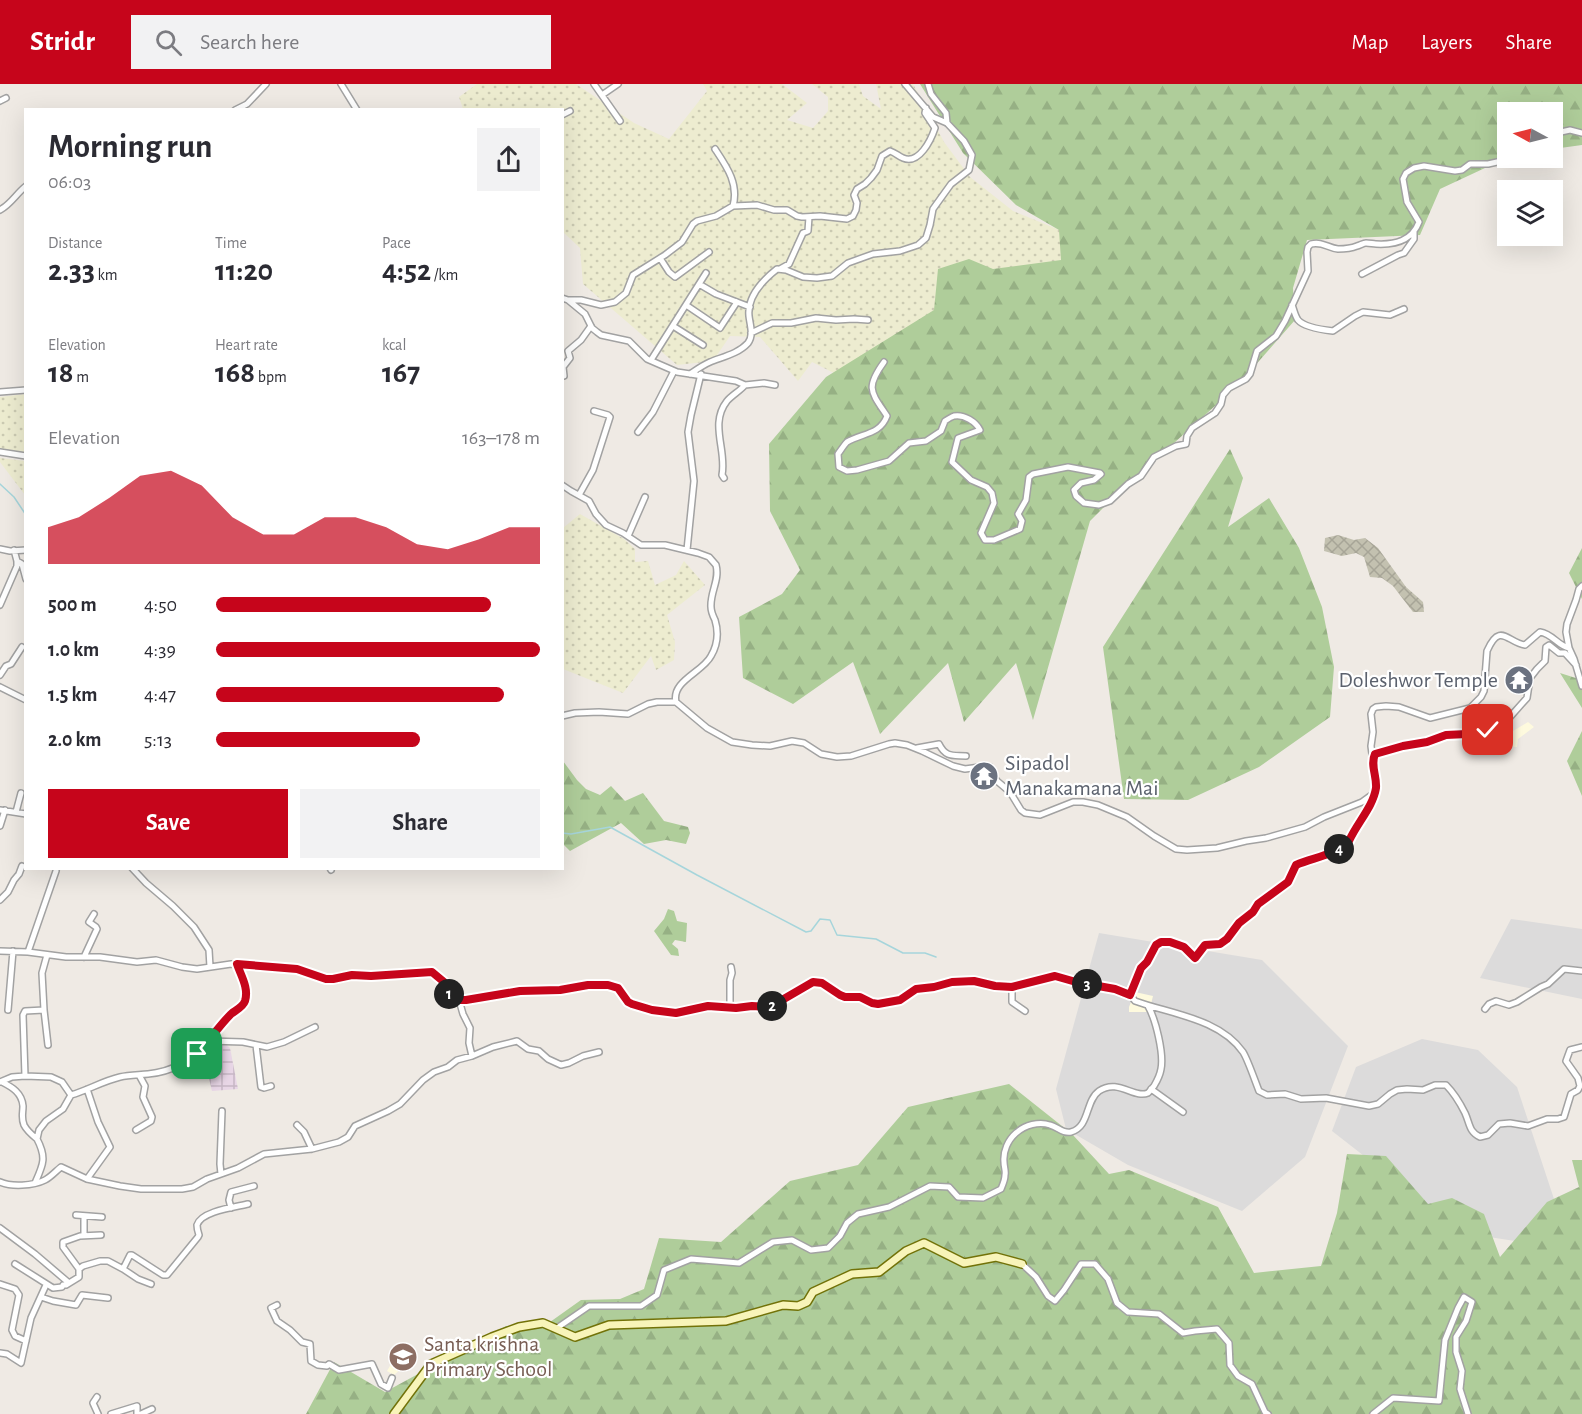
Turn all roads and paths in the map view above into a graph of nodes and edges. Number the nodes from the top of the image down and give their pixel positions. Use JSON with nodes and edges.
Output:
{"nodes":[{"id":1,"x":266,"y":84,"type":"edge"},
{"id":2,"x":340,"y":84,"type":"edge"},
{"id":3,"x":594,"y":84,"type":"edge"},
{"id":4,"x":618,"y":84,"type":"edge"},
{"id":5,"x":905,"y":84,"type":"edge"},
{"id":6,"x":928,"y":84,"type":"edge"},
{"id":7,"x":602,"y":95,"type":"junction"},
{"id":8,"x":6,"y":98,"type":"dead end"},
{"id":9,"x":0,"y":101,"type":"edge"},
{"id":10,"x":239,"y":108,"type":"edge"},
{"id":11,"x":356,"y":108,"type":"edge"},
{"id":12,"x":926,"y":108,"type":"junction"},
{"id":13,"x":570,"y":111,"type":"dead end"},
{"id":14,"x":564,"y":114,"type":"edge"},
{"id":15,"x":620,"y":121,"type":"dead end"},
{"id":16,"x":947,"y":123,"type":"junction"},
{"id":17,"x":1563,"y":132,"type":"edge"},
{"id":18,"x":1582,"y":133,"type":"edge"},
{"id":19,"x":715,"y":149,"type":"dead end"},
{"id":20,"x":1497,"y":163,"type":"edge"},
{"id":21,"x":24,"y":188,"type":"edge"},
{"id":22,"x":733,"y":206,"type":"junction"},
{"id":23,"x":0,"y":210,"type":"edge"},
{"id":24,"x":809,"y":217,"type":"junction"},
{"id":25,"x":1414,"y":230,"type":"junction"},
{"id":26,"x":709,"y":252,"type":"dead end"},
{"id":27,"x":660,"y":258,"type":"junction"},
{"id":28,"x":780,"y":269,"type":"junction"},
{"id":29,"x":706,"y":273,"type":"dead end"},
{"id":30,"x":1362,"y":274,"type":"dead end"},
{"id":31,"x":699,"y":284,"type":"junction"},
{"id":32,"x":565,"y":299,"type":"edge"},
{"id":33,"x":737,"y":302,"type":"junction"},
{"id":34,"x":686,"y":305,"type":"junction"},
{"id":35,"x":1292,"y":305,"type":"junction"},
{"id":36,"x":750,"y":307,"type":"junction"},
{"id":37,"x":1404,"y":309,"type":"dead end"},
{"id":38,"x":868,"y":320,"type":"dead end"},
{"id":39,"x":591,"y":326,"type":"junction"},
{"id":40,"x":673,"y":326,"type":"junction"},
{"id":41,"x":751,"y":333,"type":"junction"},
{"id":42,"x":703,"y":345,"type":"dead end"},
{"id":43,"x":651,"y":360,"type":"junction"},
{"id":44,"x":884,"y":362,"type":"dead end"},
{"id":45,"x":564,"y":366,"type":"edge"},
{"id":46,"x":702,"y":366,"type":"junction"},
{"id":47,"x":674,"y":371,"type":"junction"},
{"id":48,"x":690,"y":374,"type":"junction"},
{"id":49,"x":701,"y":376,"type":"junction"},
{"id":50,"x":745,"y":385,"type":"junction"},
{"id":51,"x":775,"y":385,"type":"dead end"},
{"id":52,"x":24,"y":390,"type":"edge"},
{"id":53,"x":0,"y":392,"type":"edge"},
{"id":54,"x":594,"y":411,"type":"dead end"},
{"id":55,"x":638,"y":432,"type":"dead end"},
{"id":56,"x":0,"y":453,"type":"edge"},
{"id":57,"x":24,"y":456,"type":"edge"},
{"id":58,"x":724,"y":478,"type":"dead end"},
{"id":59,"x":564,"y":486,"type":"edge"},
{"id":60,"x":579,"y":495,"type":"junction"},
{"id":61,"x":645,"y":497,"type":"dead end"},
{"id":62,"x":628,"y":536,"type":"junction"},
{"id":63,"x":0,"y":549,"type":"edge"},
{"id":64,"x":14,"y":550,"type":"junction"},
{"id":65,"x":24,"y":550,"type":"edge"},
{"id":66,"x":687,"y":550,"type":"junction"},
{"id":67,"x":17,"y":561,"type":"junction"},
{"id":68,"x":24,"y":572,"type":"edge"},
{"id":69,"x":1582,"y":586,"type":"edge"},
{"id":70,"x":1,"y":602,"type":"edge"},
{"id":71,"x":22,"y":647,"type":"dead end"},
{"id":72,"x":1569,"y":648,"type":"junction"},
{"id":73,"x":1576,"y":666,"type":"junction"},
{"id":74,"x":0,"y":675,"type":"edge"},
{"id":75,"x":1582,"y":686,"type":"edge"},
{"id":76,"x":0,"y":687,"type":"edge"},
{"id":77,"x":24,"y":699,"type":"edge"},
{"id":78,"x":676,"y":702,"type":"junction"},
{"id":79,"x":564,"y":716,"type":"edge"},
{"id":80,"x":915,"y":748,"type":"junction"},
{"id":81,"x":966,"y":756,"type":"dead end"},
{"id":82,"x":1373,"y":759,"type":"junction"},
{"id":83,"x":1375,"y":789,"type":"junction"},
{"id":84,"x":21,"y":793,"type":"dead end"},
{"id":85,"x":3,"y":810,"type":"edge"},
{"id":86,"x":16,"y":812,"type":"junction"},
{"id":87,"x":24,"y":814,"type":"edge"},
{"id":88,"x":0,"y":826,"type":"edge"},
{"id":89,"x":22,"y":866,"type":"dead end"},
{"id":90,"x":134,"y":870,"type":"edge"},
{"id":91,"x":56,"y":871,"type":"dead end"},
{"id":92,"x":0,"y":900,"type":"edge"},
{"id":93,"x":94,"y":914,"type":"dead end"},
{"id":94,"x":0,"y":951,"type":"edge"},
{"id":95,"x":13,"y":951,"type":"junction"},
{"id":96,"x":28,"y":952,"type":"junction"},
{"id":97,"x":47,"y":955,"type":"junction"},
{"id":98,"x":84,"y":957,"type":"junction"},
{"id":99,"x":237,"y":964,"type":"junction"},
{"id":100,"x":210,"y":967,"type":"junction"},
{"id":101,"x":731,"y":967,"type":"dead end"},
{"id":102,"x":1582,"y":971,"type":"edge"},
{"id":103,"x":1012,"y":987,"type":"junction"},
{"id":104,"x":1130,"y":995,"type":"junction"},
{"id":105,"x":459,"y":1000,"type":"junction"},
{"id":106,"x":1148,"y":1006,"type":"junction"},
{"id":107,"x":730,"y":1007,"type":"junction"},
{"id":108,"x":1485,"y":1009,"type":"dead end"},
{"id":109,"x":8,"y":1010,"type":"dead end"},
{"id":110,"x":44,"y":1010,"type":"junction"},
{"id":111,"x":1025,"y":1011,"type":"dead end"},
{"id":112,"x":315,"y":1027,"type":"dead end"},
{"id":113,"x":209,"y":1041,"type":"junction"},
{"id":114,"x":48,"y":1044,"type":"dead end"},
{"id":115,"x":256,"y":1045,"type":"junction"},
{"id":116,"x":1582,"y":1047,"type":"edge"},
{"id":117,"x":599,"y":1052,"type":"dead end"},
{"id":118,"x":472,"y":1056,"type":"junction"},
{"id":119,"x":139,"y":1075,"type":"junction"},
{"id":120,"x":25,"y":1076,"type":"junction"},
{"id":121,"x":1,"y":1082,"type":"edge"},
{"id":122,"x":271,"y":1086,"type":"dead end"},
{"id":123,"x":87,"y":1089,"type":"junction"},
{"id":124,"x":1151,"y":1089,"type":"junction"},
{"id":125,"x":71,"y":1095,"type":"junction"},
{"id":126,"x":222,"y":1111,"type":"dead end"},
{"id":127,"x":1183,"y":1112,"type":"dead end"},
{"id":128,"x":297,"y":1125,"type":"dead end"},
{"id":129,"x":136,"y":1130,"type":"dead end"},
{"id":130,"x":37,"y":1139,"type":"junction"},
{"id":131,"x":312,"y":1149,"type":"junction"},
{"id":132,"x":221,"y":1174,"type":"junction"},
{"id":133,"x":87,"y":1179,"type":"junction"},
{"id":134,"x":0,"y":1182,"type":"edge"},
{"id":135,"x":34,"y":1183,"type":"junction"},
{"id":136,"x":254,"y":1186,"type":"dead end"},
{"id":137,"x":248,"y":1204,"type":"dead end"},
{"id":138,"x":231,"y":1208,"type":"junction"},
{"id":139,"x":76,"y":1215,"type":"dead end"},
{"id":140,"x":84,"y":1216,"type":"junction"},
{"id":141,"x":102,"y":1217,"type":"dead end"},
{"id":142,"x":0,"y":1228,"type":"edge"},
{"id":143,"x":101,"y":1234,"type":"dead end"},
{"id":144,"x":84,"y":1235,"type":"junction"},
{"id":145,"x":15,"y":1264,"type":"dead end"},
{"id":146,"x":1022,"y":1264,"type":"joint"},
{"id":147,"x":79,"y":1269,"type":"junction"},
{"id":148,"x":123,"y":1269,"type":"junction"},
{"id":149,"x":69,"y":1283,"type":"junction"},
{"id":150,"x":0,"y":1284,"type":"edge"},
{"id":151,"x":151,"y":1284,"type":"dead end"},
{"id":152,"x":46,"y":1285,"type":"junction"},
{"id":153,"x":41,"y":1297,"type":"junction"},
{"id":154,"x":108,"y":1298,"type":"dead end"},
{"id":155,"x":277,"y":1305,"type":"dead end"},
{"id":156,"x":557,"y":1328,"type":"junction"},
{"id":157,"x":26,"y":1341,"type":"junction"},
{"id":158,"x":0,"y":1353,"type":"edge"},
{"id":159,"x":392,"y":1378,"type":"dead end"},
{"id":160,"x":97,"y":1397,"type":"dead end"},
{"id":161,"x":153,"y":1409,"type":"dead end"},
{"id":162,"x":98,"y":1414,"type":"edge"},
{"id":163,"x":111,"y":1414,"type":"edge"},
{"id":164,"x":139,"y":1414,"type":"edge"},
{"id":165,"x":394,"y":1414,"type":"edge"},
{"id":166,"x":1268,"y":1414,"type":"edge"},
{"id":167,"x":1373,"y":1414,"type":"edge"},
{"id":168,"x":1468,"y":1414,"type":"edge"}],
"edges":[{"from":1,"to":10,"type":"street"},
{"from":2,"to":11,"type":"street"},
{"from":3,"to":7,"type":"street"},
{"from":4,"to":7,"type":"street"},
{"from":5,"to":12,"type":"street"},
{"from":6,"to":16,"type":"street"},
{"from":7,"to":15,"type":"street"},
{"from":8,"to":9,"type":"street"},
{"from":12,"to":16,"type":"street"},
{"from":12,"to":24,"type":"street"},
{"from":13,"to":14,"type":"street"},
{"from":16,"to":28,"type":"street"},
{"from":17,"to":18,"type":"street"},
{"from":19,"to":22,"type":"street"},
{"from":20,"to":25,"type":"street"},
{"from":21,"to":23,"type":"street"},
{"from":22,"to":24,"type":"street"},
{"from":22,"to":27,"type":"street"},
{"from":24,"to":28,"type":"street"},
{"from":25,"to":30,"type":"street"},
{"from":25,"to":35,"type":"street"},
{"from":26,"to":27,"type":"street"},
{"from":27,"to":32,"type":"street"},
{"from":28,"to":36,"type":"street"},
{"from":29,"to":31,"type":"street"},
{"from":31,"to":33,"type":"street"},
{"from":31,"to":34,"type":"street"},
{"from":32,"to":39,"type":"street"},
{"from":33,"to":34,"type":"street"},
{"from":33,"to":36,"type":"street"},
{"from":34,"to":40,"type":"street"},
{"from":35,"to":37,"type":"street"},
{"from":35,"to":44,"type":"street"},
{"from":36,"to":41,"type":"street"},
{"from":38,"to":41,"type":"street"},
{"from":39,"to":43,"type":"street"},
{"from":39,"to":45,"type":"street"},
{"from":40,"to":42,"type":"street"},
{"from":40,"to":43,"type":"street"},
{"from":41,"to":46,"type":"street"},
{"from":43,"to":47,"type":"street"},
{"from":46,"to":48,"type":"street"},
{"from":46,"to":49,"type":"street"},
{"from":47,"to":48,"type":"street"},
{"from":47,"to":55,"type":"street"},
{"from":48,"to":49,"type":"street"},
{"from":49,"to":50,"type":"street"},
{"from":49,"to":66,"type":"street"},
{"from":50,"to":51,"type":"street"},
{"from":50,"to":58,"type":"street"},
{"from":52,"to":53,"type":"street"},
{"from":54,"to":60,"type":"street"},
{"from":56,"to":57,"type":"street"},
{"from":59,"to":60,"type":"street"},
{"from":60,"to":62,"type":"street"},
{"from":61,"to":62,"type":"street"},
{"from":62,"to":66,"type":"street"},
{"from":63,"to":64,"type":"street"},
{"from":64,"to":65,"type":"street"},
{"from":64,"to":67,"type":"street"},
{"from":66,"to":78,"type":"street"},
{"from":67,"to":68,"type":"street"},
{"from":67,"to":70,"type":"street"},
{"from":69,"to":72,"type":"street"},
{"from":71,"to":74,"type":"street"},
{"from":72,"to":73,"type":"street"},
{"from":72,"to":82,"type":"street"},
{"from":73,"to":75,"type":"street"},
{"from":73,"to":82,"type":"street"},
{"from":76,"to":77,"type":"street"},
{"from":78,"to":79,"type":"street"},
{"from":78,"to":80,"type":"street"},
{"from":80,"to":81,"type":"street"},
{"from":80,"to":83,"type":"street"},
{"from":82,"to":83,"type":"street"},
{"from":83,"to":104,"type":"street"},
{"from":84,"to":86,"type":"street"},
{"from":85,"to":86,"type":"street"},
{"from":85,"to":88,"type":"street"},
{"from":86,"to":87,"type":"street"},
{"from":89,"to":92,"type":"street"},
{"from":90,"to":100,"type":"street"},
{"from":91,"to":96,"type":"street"},
{"from":93,"to":98,"type":"street"},
{"from":94,"to":95,"type":"street"},
{"from":95,"to":96,"type":"street"},
{"from":95,"to":109,"type":"street"},
{"from":96,"to":97,"type":"street"},
{"from":97,"to":98,"type":"street"},
{"from":97,"to":110,"type":"street"},
{"from":98,"to":100,"type":"street"},
{"from":99,"to":100,"type":"street"},
{"from":99,"to":105,"type":"street"},
{"from":99,"to":113,"type":"street"},
{"from":101,"to":107,"type":"street"},
{"from":102,"to":108,"type":"street"},
{"from":103,"to":104,"type":"street"},
{"from":103,"to":107,"type":"street"},
{"from":103,"to":111,"type":"street"},
{"from":104,"to":106,"type":"street"},
{"from":105,"to":107,"type":"street"},
{"from":105,"to":118,"type":"street"},
{"from":106,"to":116,"type":"street"},
{"from":106,"to":124,"type":"street"},
{"from":110,"to":114,"type":"street"},
{"from":110,"to":120,"type":"street"},
{"from":112,"to":115,"type":"street"},
{"from":113,"to":115,"type":"street"},
{"from":113,"to":119,"type":"street"},
{"from":115,"to":122,"type":"street"},
{"from":117,"to":118,"type":"street"},
{"from":118,"to":131,"type":"street"},
{"from":119,"to":123,"type":"street"},
{"from":119,"to":129,"type":"street"},
{"from":120,"to":121,"type":"street"},
{"from":120,"to":125,"type":"street"},
{"from":121,"to":130,"type":"street"},
{"from":123,"to":125,"type":"street"},
{"from":123,"to":133,"type":"street"},
{"from":124,"to":127,"type":"street"},
{"from":124,"to":156,"type":"street"},
{"from":125,"to":130,"type":"street"},
{"from":126,"to":132,"type":"street"},
{"from":128,"to":131,"type":"street"},
{"from":130,"to":135,"type":"street"},
{"from":131,"to":132,"type":"street"},
{"from":132,"to":133,"type":"street"},
{"from":133,"to":135,"type":"street"},
{"from":134,"to":135,"type":"street"},
{"from":136,"to":138,"type":"street"},
{"from":137,"to":138,"type":"street"},
{"from":138,"to":148,"type":"street"},
{"from":139,"to":140,"type":"street"},
{"from":140,"to":141,"type":"street"},
{"from":140,"to":144,"type":"street"},
{"from":142,"to":149,"type":"street"},
{"from":143,"to":144,"type":"street"},
{"from":144,"to":147,"type":"street"},
{"from":145,"to":152,"type":"street"},
{"from":146,"to":156,"type":"main road"},
{"from":146,"to":166,"type":"street"},
{"from":147,"to":148,"type":"street"},
{"from":147,"to":149,"type":"street"},
{"from":148,"to":151,"type":"street"},
{"from":149,"to":152,"type":"street"},
{"from":150,"to":157,"type":"street"},
{"from":152,"to":153,"type":"street"},
{"from":153,"to":154,"type":"street"},
{"from":153,"to":157,"type":"street"},
{"from":155,"to":159,"type":"street"},
{"from":156,"to":165,"type":"main road"},
{"from":157,"to":158,"type":"street"},
{"from":160,"to":162,"type":"street"},
{"from":161,"to":164,"type":"street"},
{"from":163,"to":164,"type":"street"},
{"from":167,"to":168,"type":"street"}]}
